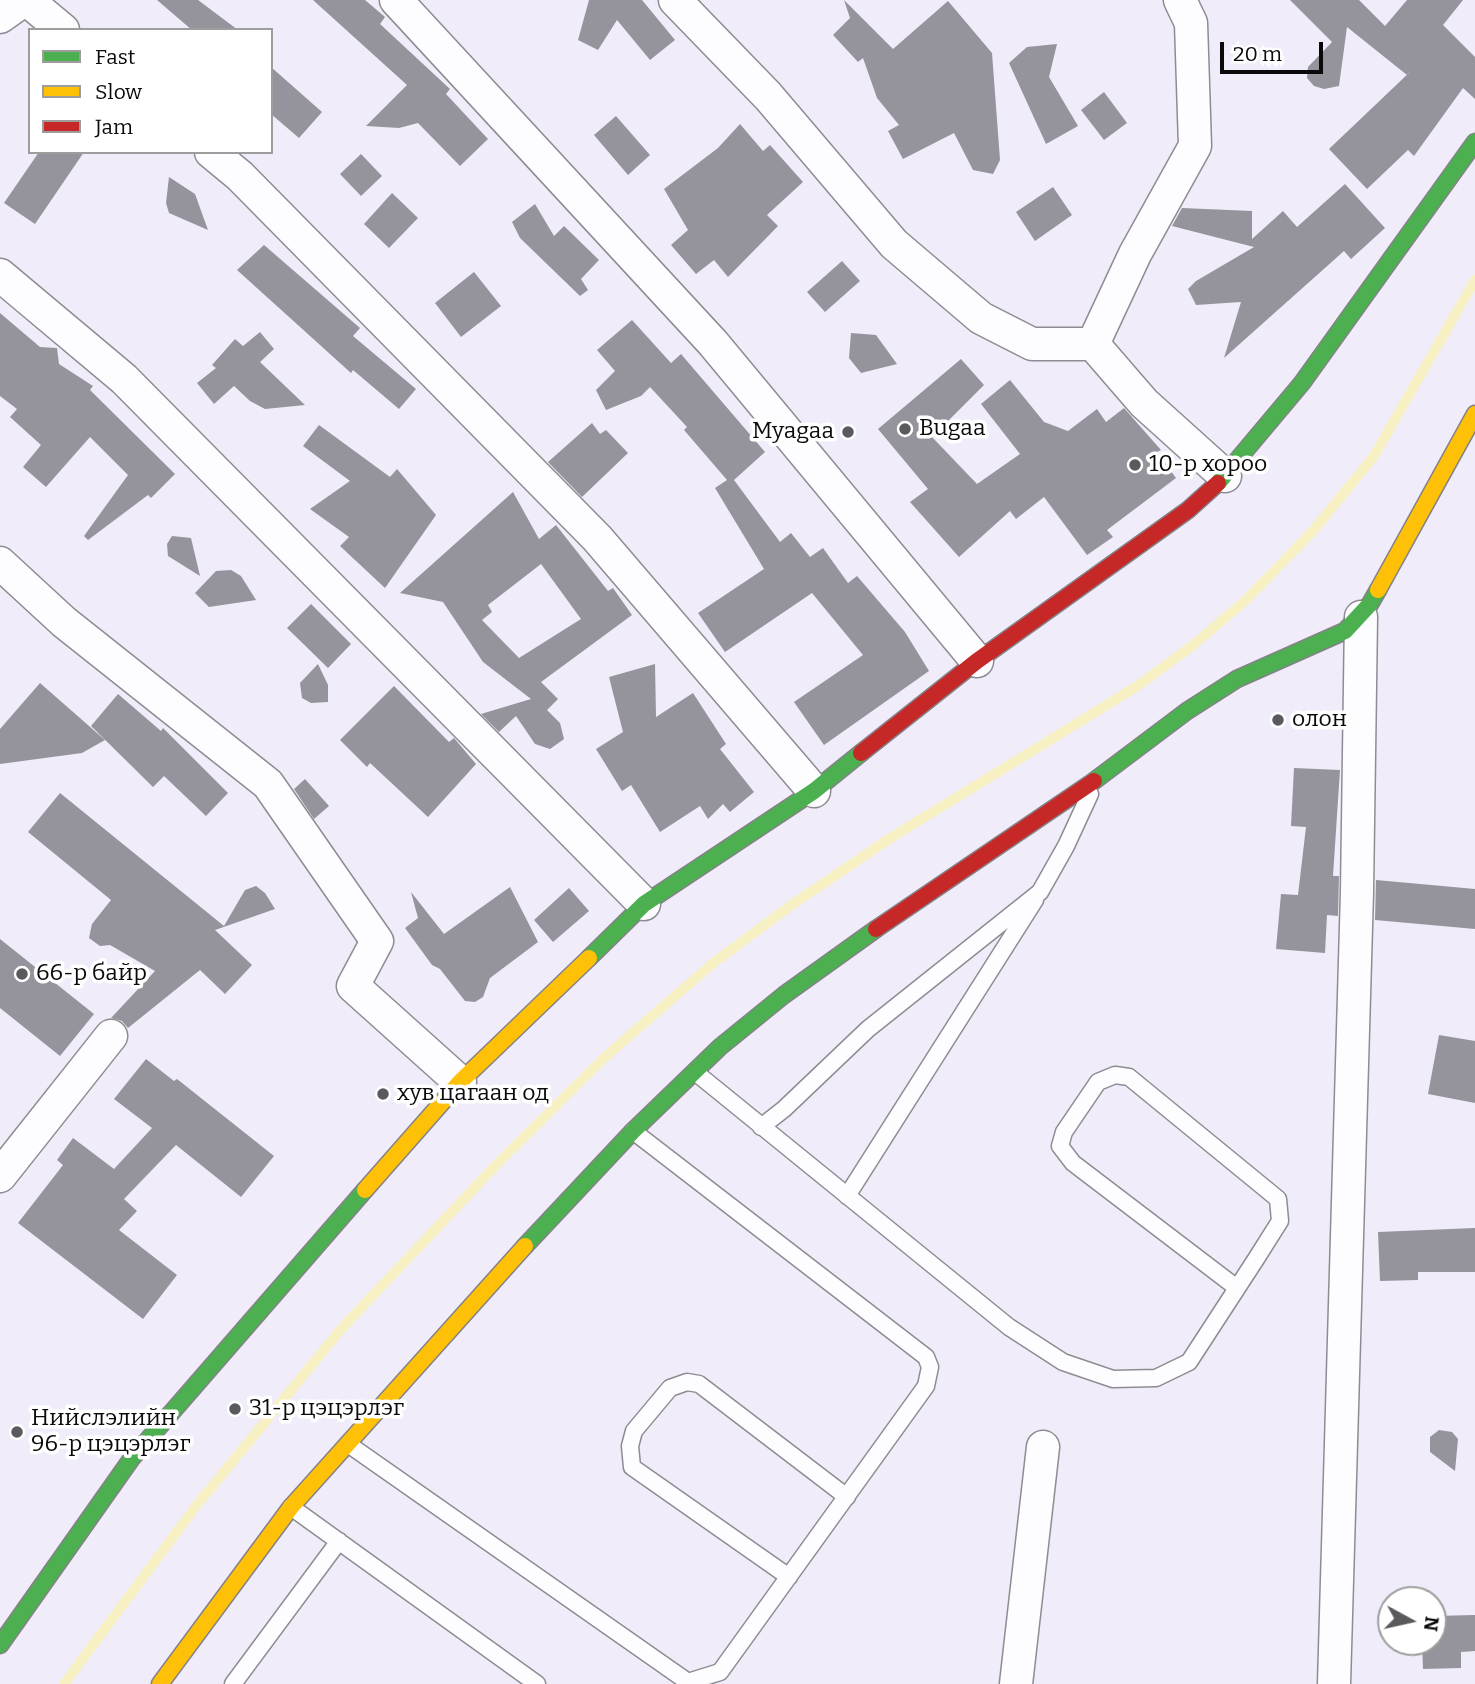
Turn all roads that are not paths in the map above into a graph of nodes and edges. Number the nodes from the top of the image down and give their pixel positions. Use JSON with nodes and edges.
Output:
{"nodes":[{"id":1,"x":26,"y":0,"type":"edge"},
{"id":2,"x":396,"y":0,"type":"edge"},
{"id":3,"x":675,"y":0,"type":"edge"},
{"id":4,"x":1180,"y":0,"type":"edge"},
{"id":5,"x":0,"y":17,"type":"edge"},
{"id":6,"x":61,"y":28,"type":"edge"},
{"id":7,"x":1475,"y":142,"type":"edge"},
{"id":8,"x":213,"y":154,"type":"edge"},
{"id":9,"x":0,"y":275,"type":"edge"},
{"id":10,"x":1093,"y":344,"type":"junction"},
{"id":11,"x":1475,"y":414,"type":"edge"},
{"id":12,"x":1225,"y":476,"type":"junction"},
{"id":13,"x":0,"y":563,"type":"edge"},
{"id":14,"x":1361,"y":617,"type":"junction"},
{"id":15,"x":977,"y":661,"type":"junction"},
{"id":16,"x":1097,"y":779,"type":"junction"},
{"id":17,"x":814,"y":791,"type":"junction"},
{"id":18,"x":1040,"y":891,"type":"junction"},
{"id":19,"x":644,"y":904,"type":"junction"},
{"id":20,"x":111,"y":1036,"type":"dead end"},
{"id":21,"x":695,"y":1072,"type":"junction"},
{"id":22,"x":460,"y":1082,"type":"junction"},
{"id":23,"x":761,"y":1126,"type":"junction"},
{"id":24,"x":633,"y":1131,"type":"junction"},
{"id":25,"x":0,"y":1176,"type":"edge"},
{"id":26,"x":847,"y":1196,"type":"junction"},
{"id":27,"x":1237,"y":1287,"type":"junction"},
{"id":28,"x":348,"y":1444,"type":"junction"},
{"id":29,"x":1043,"y":1447,"type":"dead end"},
{"id":30,"x":847,"y":1497,"type":"junction"},
{"id":31,"x":292,"y":1507,"type":"junction"},
{"id":32,"x":339,"y":1541,"type":"junction"},
{"id":33,"x":789,"y":1577,"type":"junction"},
{"id":34,"x":0,"y":1645,"type":"edge"},
{"id":35,"x":160,"y":1684,"type":"edge"},
{"id":36,"x":233,"y":1684,"type":"edge"},
{"id":37,"x":537,"y":1684,"type":"edge"},
{"id":38,"x":1016,"y":1684,"type":"edge"},
{"id":39,"x":1334,"y":1684,"type":"edge"}],
"edges":[{"from":1,"to":5,"type":"street"},
{"from":1,"to":6,"type":"street"},
{"from":2,"to":15,"type":"street"},
{"from":3,"to":10,"type":"street"},
{"from":4,"to":10,"type":"street"},
{"from":7,"to":12,"type":"street"},
{"from":8,"to":17,"type":"street"},
{"from":9,"to":19,"type":"street"},
{"from":10,"to":12,"type":"street"},
{"from":11,"to":14,"type":"street"},
{"from":12,"to":15,"type":"street"},
{"from":13,"to":22,"type":"street"},
{"from":14,"to":16,"type":"street"},
{"from":14,"to":39,"type":"street"},
{"from":15,"to":17,"type":"street"},
{"from":16,"to":18,"type":"lane"},
{"from":16,"to":21,"type":"street"},
{"from":17,"to":19,"type":"street"},
{"from":18,"to":23,"type":"lane"},
{"from":18,"to":26,"type":"lane"},
{"from":19,"to":22,"type":"street"},
{"from":20,"to":25,"type":"street"},
{"from":21,"to":23,"type":"lane"},
{"from":21,"to":24,"type":"street"},
{"from":22,"to":34,"type":"street"},
{"from":23,"to":26,"type":"lane"},
{"from":24,"to":28,"type":"street"},
{"from":24,"to":30,"type":"lane"},
{"from":26,"to":27,"type":"lane"},
{"from":27,"to":27,"type":"lane"},
{"from":28,"to":31,"type":"street"},
{"from":28,"to":33,"type":"lane"},
{"from":29,"to":38,"type":"street"},
{"from":30,"to":33,"type":"lane"},
{"from":30,"to":33,"type":"lane"},
{"from":31,"to":32,"type":"lane"},
{"from":31,"to":35,"type":"street"},
{"from":32,"to":36,"type":"lane"},
{"from":32,"to":37,"type":"lane"}]}
